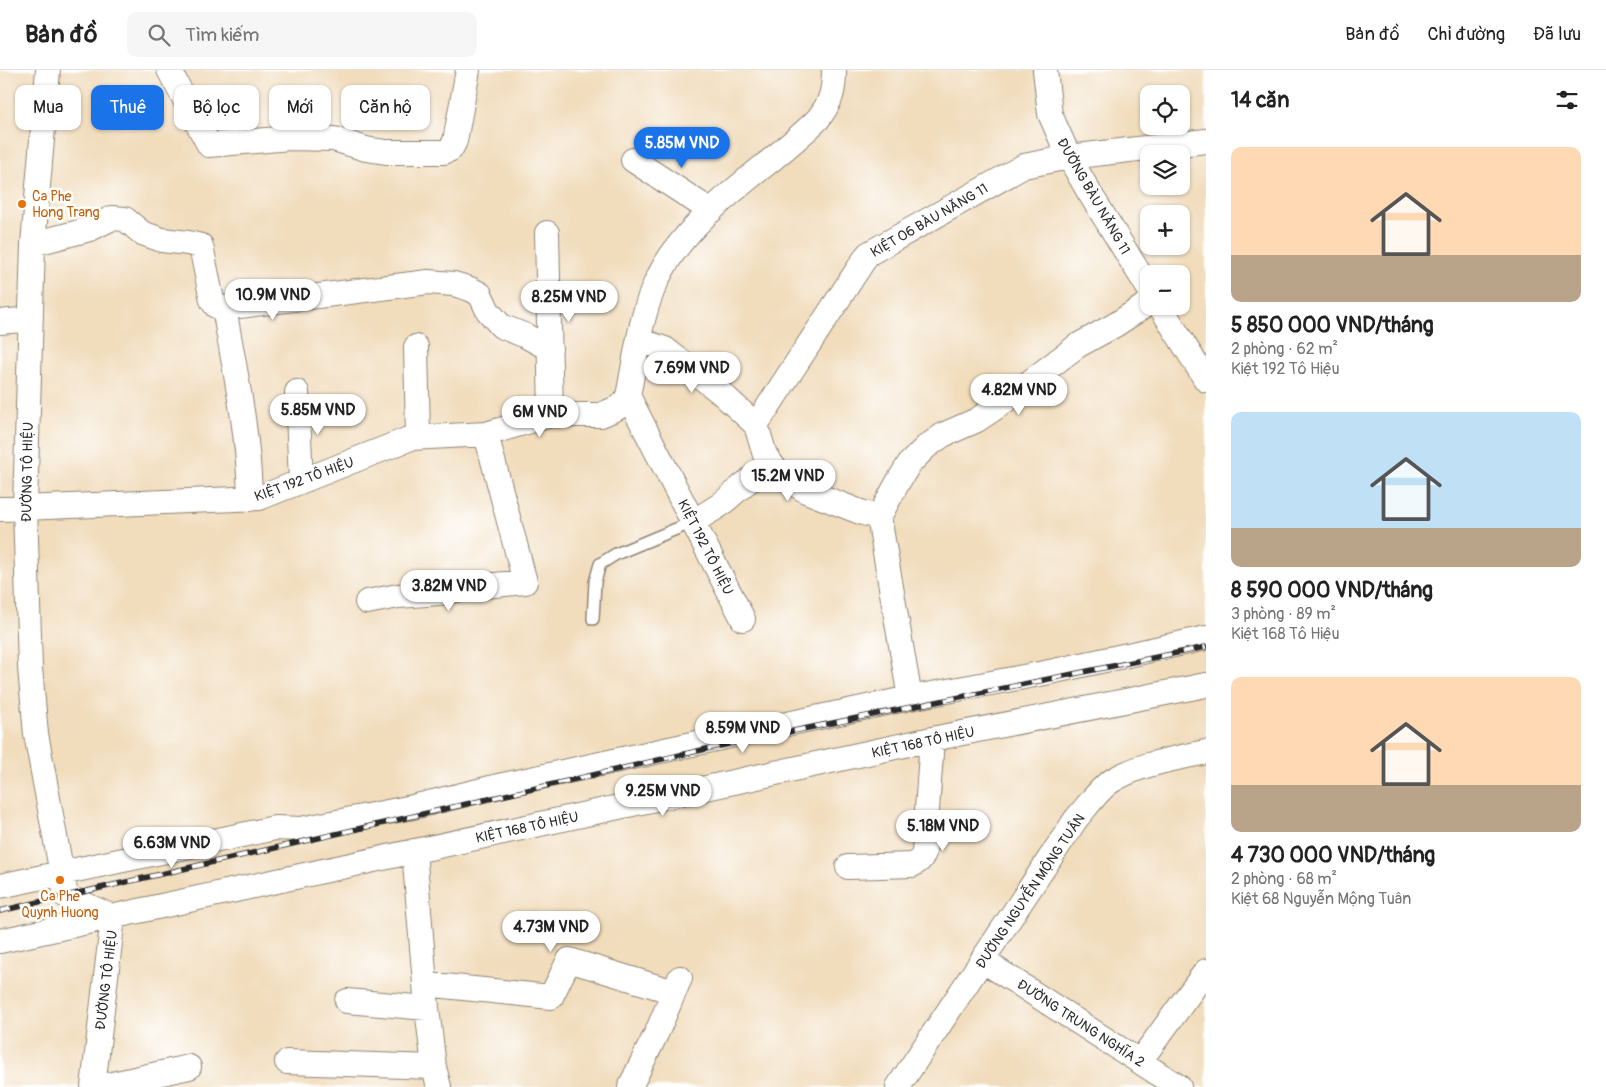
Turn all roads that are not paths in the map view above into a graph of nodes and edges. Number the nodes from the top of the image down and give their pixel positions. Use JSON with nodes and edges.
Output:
{"nodes":[{"id":1,"x":48,"y":70,"type":"edge"},
{"id":2,"x":169,"y":70,"type":"edge"},
{"id":3,"x":468,"y":70,"type":"edge"},
{"id":4,"x":834,"y":70,"type":"edge"},
{"id":5,"x":1045,"y":70,"type":"edge"},
{"id":6,"x":1206,"y":141,"type":"edge"},
{"id":7,"x":1068,"y":157,"type":"junction"},
{"id":8,"x":633,"y":160,"type":"dead end"},
{"id":9,"x":711,"y":211,"type":"junction"},
{"id":10,"x":548,"y":233,"type":"dead end"},
{"id":11,"x":33,"y":244,"type":"junction"},
{"id":12,"x":1140,"y":275,"type":"edge"},
{"id":13,"x":224,"y":308,"type":"junction"},
{"id":14,"x":1140,"y":309,"type":"edge"},
{"id":15,"x":1166,"y":315,"type":"edge"},
{"id":16,"x":31,"y":319,"type":"junction"},
{"id":17,"x":0,"y":322,"type":"edge"},
{"id":18,"x":640,"y":340,"type":"junction"},
{"id":19,"x":416,"y":347,"type":"dead end"},
{"id":20,"x":550,"y":349,"type":"junction"},
{"id":21,"x":1206,"y":380,"type":"edge"},
{"id":22,"x":297,"y":392,"type":"dead end"},
{"id":23,"x":628,"y":396,"type":"junction"},
{"id":24,"x":551,"y":415,"type":"junction"},
{"id":25,"x":756,"y":425,"type":"junction"},
{"id":26,"x":486,"y":434,"type":"junction"},
{"id":27,"x":418,"y":436,"type":"junction"},
{"id":28,"x":774,"y":468,"type":"junction"},
{"id":29,"x":301,"y":481,"type":"junction"},
{"id":30,"x":250,"y":499,"type":"junction"},
{"id":31,"x":25,"y":508,"type":"junction"},
{"id":32,"x":0,"y":510,"type":"edge"},
{"id":33,"x":879,"y":517,"type":"junction"},
{"id":34,"x":693,"y":522,"type":"junction"},
{"id":35,"x":367,"y":602,"type":"dead end"},
{"id":36,"x":593,"y":619,"type":"dead end"},
{"id":37,"x":743,"y":619,"type":"dead end"},
{"id":38,"x":1206,"y":638,"type":"edge"},
{"id":39,"x":1206,"y":685,"type":"edge"},
{"id":40,"x":910,"y":698,"type":"junction"},
{"id":41,"x":932,"y":739,"type":"junction"},
{"id":42,"x":1206,"y":752,"type":"edge"},
{"id":43,"x":414,"y":851,"type":"junction"},
{"id":44,"x":848,"y":867,"type":"dead end"},
{"id":45,"x":61,"y":873,"type":"junction"},
{"id":46,"x":0,"y":886,"type":"edge"},
{"id":47,"x":113,"y":917,"type":"junction"},
{"id":48,"x":0,"y":941,"type":"edge"},
{"id":49,"x":982,"y":960,"type":"junction"},
{"id":50,"x":1206,"y":971,"type":"edge"},
{"id":51,"x":425,"y":984,"type":"junction"},
{"id":52,"x":347,"y":1001,"type":"dead end"},
{"id":53,"x":427,"y":1008,"type":"junction"},
{"id":54,"x":1140,"y":1061,"type":"junction"},
{"id":55,"x":287,"y":1062,"type":"dead end"},
{"id":56,"x":189,"y":1067,"type":"dead end"},
{"id":57,"x":436,"y":1077,"type":"edge"},
{"id":58,"x":92,"y":1087,"type":"edge"},
{"id":59,"x":99,"y":1087,"type":"edge"},
{"id":60,"x":630,"y":1087,"type":"edge"},
{"id":61,"x":898,"y":1087,"type":"edge"},
{"id":62,"x":1180,"y":1087,"type":"edge"}],
"edges":[{"from":1,"to":11,"type":"street","name":"ĐƯỜNG TÔ HIỆU"},
{"from":2,"to":3,"type":"street"},
{"from":4,"to":9,"type":"street"},
{"from":5,"to":7,"type":"street","name":"ĐƯỜNG BÀU NĂNG 11"},
{"from":6,"to":7,"type":"street","name":"KIỆT 06 BÀU NĂNG 11"},
{"from":7,"to":12,"type":"street","name":"ĐƯỜNG BÀU NĂNG 11"},
{"from":7,"to":25,"type":"street","name":"KIỆT 06 BÀU NĂNG 11"},
{"from":8,"to":9,"type":"street"},
{"from":9,"to":18,"type":"street"},
{"from":10,"to":20,"type":"street"},
{"from":11,"to":13,"type":"street"},
{"from":11,"to":16,"type":"street","name":"ĐƯỜNG TÔ HIỆU"},
{"from":13,"to":20,"type":"street"},
{"from":13,"to":30,"type":"street"},
{"from":14,"to":33,"type":"street"},
{"from":15,"to":21,"type":"street"},
{"from":16,"to":17,"type":"street"},
{"from":16,"to":31,"type":"street","name":"ĐƯỜNG TÔ HIỆU"},
{"from":18,"to":23,"type":"street"},
{"from":18,"to":25,"type":"street"},
{"from":19,"to":27,"type":"street"},
{"from":20,"to":24,"type":"street"},
{"from":22,"to":29,"type":"street"},
{"from":23,"to":24,"type":"street","name":"KIỆT 192 TÔ HIỆU"},
{"from":23,"to":34,"type":"street","name":"KIỆT 192 TÔ HIỆU"},
{"from":24,"to":26,"type":"street","name":"KIỆT 192 TÔ HIỆU"},
{"from":25,"to":28,"type":"street"},
{"from":26,"to":27,"type":"street","name":"KIỆT 192 TÔ HIỆU"},
{"from":26,"to":35,"type":"street"},
{"from":27,"to":29,"type":"street","name":"KIỆT 192 TÔ HIỆU"},
{"from":28,"to":33,"type":"street"},
{"from":28,"to":34,"type":"street"},
{"from":29,"to":30,"type":"street","name":"KIỆT 192 TÔ HIỆU"},
{"from":30,"to":31,"type":"street","name":"KIỆT 192 TÔ HIỆU"},
{"from":31,"to":32,"type":"street","name":"KIỆT 192 TÔ HIỆU"},
{"from":31,"to":45,"type":"street","name":"ĐƯỜNG TÔ HIỆU"},
{"from":33,"to":40,"type":"street"},
{"from":34,"to":36,"type":"lane"},
{"from":34,"to":37,"type":"street","name":"KIỆT 192 TÔ HIỆU"},
{"from":38,"to":40,"type":"street"},
{"from":39,"to":41,"type":"street","name":"KIỆT 168 TÔ HIỆU"},
{"from":40,"to":45,"type":"street"},
{"from":41,"to":43,"type":"street","name":"KIỆT 168 TÔ HIỆU"},
{"from":41,"to":44,"type":"street"},
{"from":42,"to":49,"type":"street","name":"ĐƯỜNG NGUYỄN MỘNG TUÂN"},
{"from":43,"to":47,"type":"street","name":"KIỆT 168 TÔ HIỆU"},
{"from":43,"to":51,"type":"street"},
{"from":45,"to":46,"type":"street"},
{"from":45,"to":47,"type":"street","name":"ĐƯỜNG TÔ HIỆU"},
{"from":47,"to":48,"type":"street","name":"KIỆT 168 TÔ HIỆU"},
{"from":47,"to":58,"type":"street","name":"ĐƯỜNG TÔ HIỆU"},
{"from":49,"to":54,"type":"street","name":"ĐƯỜNG TRUNG NGHĨA 2"},
{"from":49,"to":61,"type":"street","name":"ĐƯỜNG NGUYỄN MỘNG TUÂN"},
{"from":50,"to":54,"type":"street"},
{"from":51,"to":53,"type":"street"},
{"from":51,"to":60,"type":"street"},
{"from":52,"to":53,"type":"street"},
{"from":53,"to":57,"type":"street"},
{"from":54,"to":62,"type":"street","name":"ĐƯỜNG TRUNG NGHĨA 2"},
{"from":55,"to":57,"type":"street"},
{"from":56,"to":59,"type":"street"}]}
